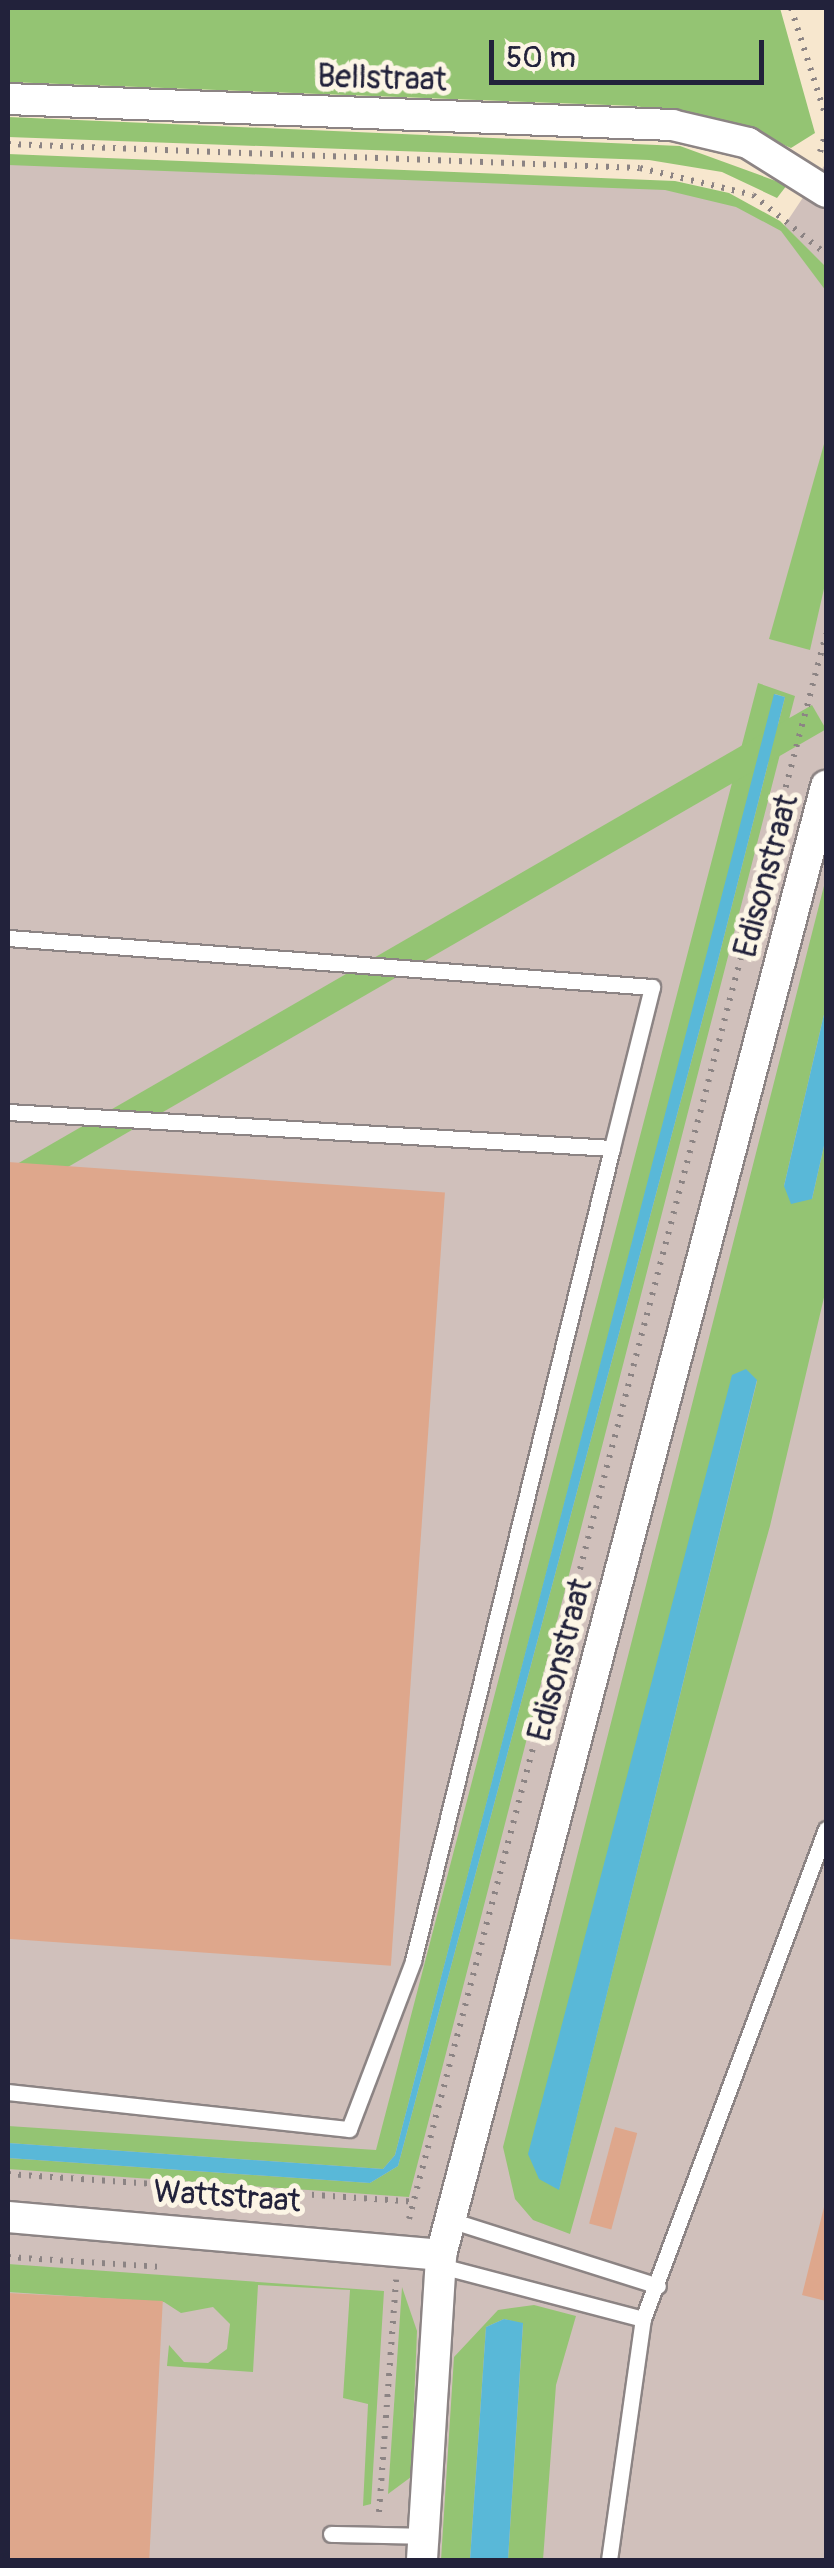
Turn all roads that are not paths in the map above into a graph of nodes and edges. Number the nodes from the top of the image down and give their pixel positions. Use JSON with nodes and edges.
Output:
{"nodes":[{"id":1,"x":8,"y":99,"type":"edge"},
{"id":2,"x":816,"y":182,"type":"edge"},
{"id":3,"x":826,"y":786,"type":"edge"},
{"id":4,"x":8,"y":938,"type":"edge"},
{"id":5,"x":8,"y":1112,"type":"edge"},
{"id":6,"x":612,"y":1148,"type":"junction"},
{"id":7,"x":826,"y":1830,"type":"edge"},
{"id":8,"x":8,"y":2092,"type":"edge"},
{"id":9,"x":8,"y":2218,"type":"edge"},
{"id":10,"x":450,"y":2220,"type":"junction"},
{"id":11,"x":441,"y":2260,"type":"junction"},
{"id":12,"x":658,"y":2286,"type":"junction"},
{"id":13,"x":643,"y":2319,"type":"junction"},
{"id":14,"x":331,"y":2534,"type":"dead end"},
{"id":15,"x":423,"y":2548,"type":"edge"},
{"id":16,"x":609,"y":2560,"type":"edge"}],
"edges":[{"from":1,"to":2,"type":"street","name":"Bellstraat"},
{"from":3,"to":10,"type":"street","name":"Edisonstraat"},
{"from":4,"to":6,"type":"lane"},
{"from":5,"to":6,"type":"lane"},
{"from":6,"to":8,"type":"lane"},
{"from":7,"to":12,"type":"lane"},
{"from":9,"to":11,"type":"street","name":"Wattstraat"},
{"from":10,"to":11,"type":"street","name":"Edisonstraat"},
{"from":10,"to":12,"type":"lane"},
{"from":11,"to":13,"type":"lane"},
{"from":11,"to":15,"type":"street","name":"Edisonstraat"},
{"from":12,"to":13,"type":"lane"},
{"from":13,"to":16,"type":"lane"},
{"from":14,"to":15,"type":"lane"}]}
